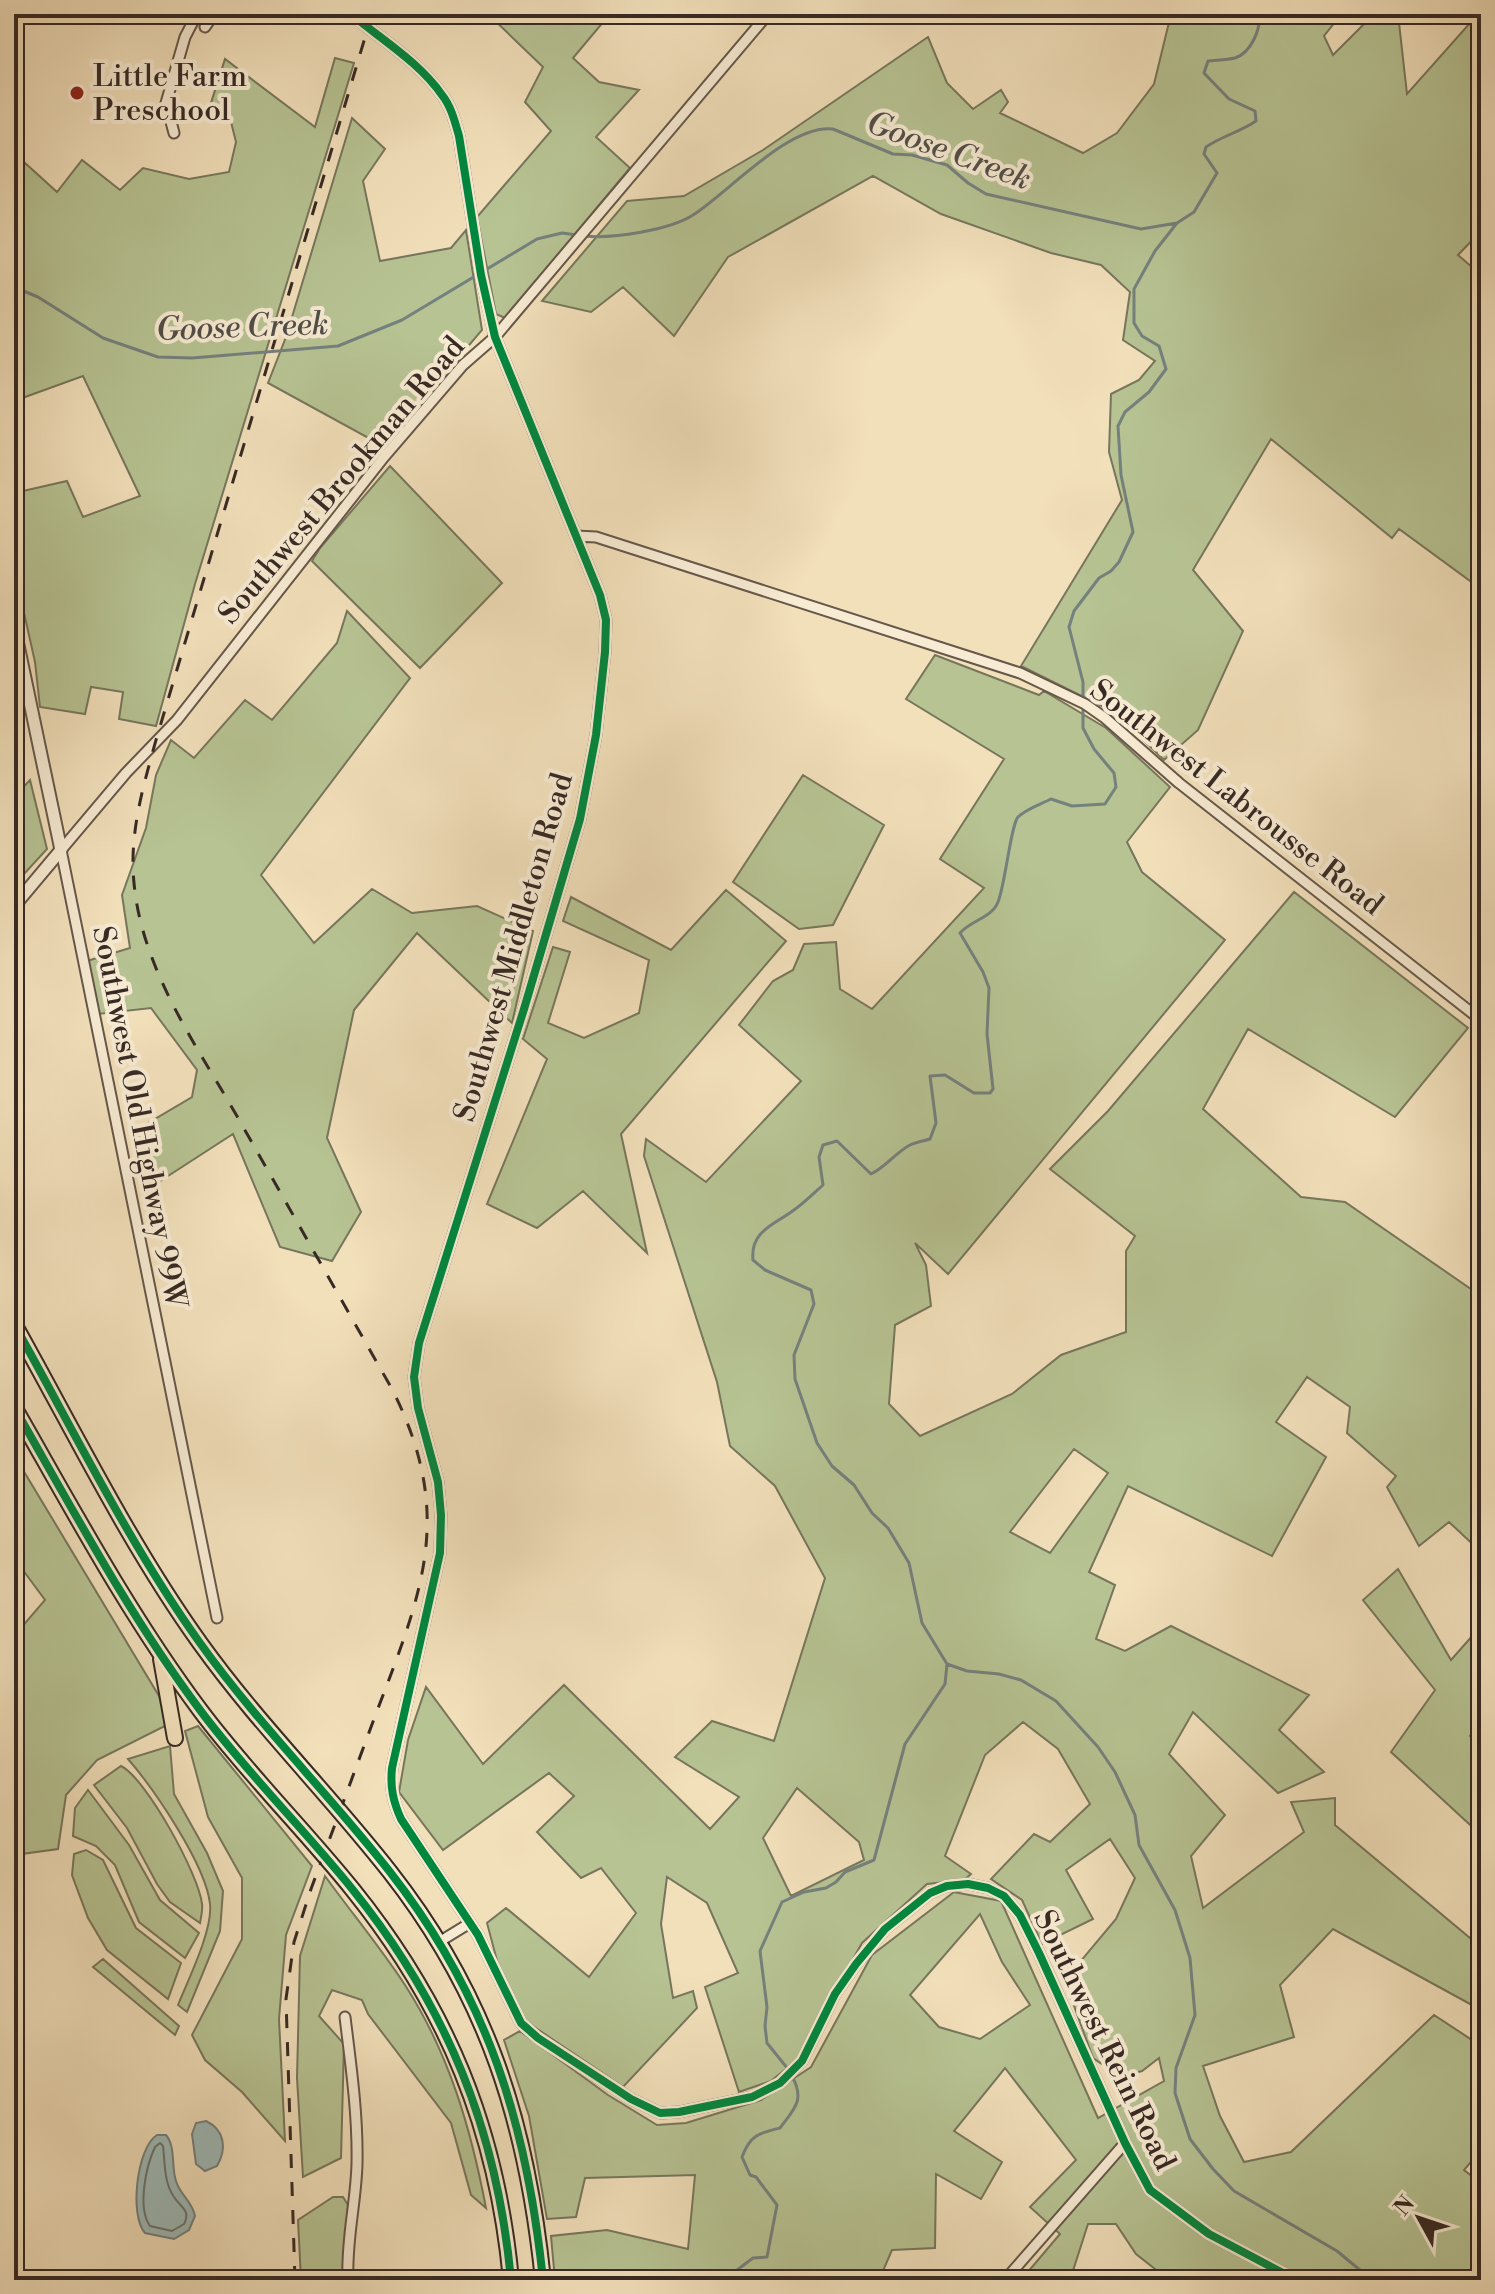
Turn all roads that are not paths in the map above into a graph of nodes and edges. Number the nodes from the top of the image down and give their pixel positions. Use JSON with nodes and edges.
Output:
{"nodes":[{"id":1,"x":197,"y":14,"type":"edge"},
{"id":2,"x":214,"y":14,"type":"edge"},
{"id":3,"x":351,"y":14,"type":"edge"},
{"id":4,"x":768,"y":14,"type":"edge"},
{"id":5,"x":205,"y":27,"type":"dead end"},
{"id":6,"x":174,"y":133,"type":"dead end"},
{"id":7,"x":495,"y":337,"type":"junction"},
{"id":8,"x":576,"y":536,"type":"junction"},
{"id":9,"x":14,"y":626,"type":"edge"},
{"id":10,"x":61,"y":850,"type":"junction"},
{"id":11,"x":14,"y":906,"type":"edge"},
{"id":12,"x":1481,"y":1020,"type":"edge"},
{"id":13,"x":14,"y":1324,"type":"edge"},
{"id":14,"x":14,"y":1407,"type":"edge"},
{"id":15,"x":217,"y":1618,"type":"dead end"},
{"id":16,"x":160,"y":1654,"type":"junction"},
{"id":17,"x":175,"y":1738,"type":"dead end"},
{"id":18,"x":470,"y":1923,"type":"junction"},
{"id":19,"x":439,"y":1942,"type":"junction"},
{"id":20,"x":345,"y":2017,"type":"dead end"},
{"id":21,"x":1125,"y":2143,"type":"junction"},
{"id":22,"x":348,"y":2280,"type":"edge"},
{"id":23,"x":511,"y":2280,"type":"edge"},
{"id":24,"x":543,"y":2280,"type":"edge"},
{"id":25,"x":1005,"y":2280,"type":"edge"},
{"id":26,"x":1296,"y":2280,"type":"edge"}],
"edges":[{"from":1,"to":6,"type":"street"},
{"from":2,"to":5,"type":"street"},
{"from":3,"to":7,"type":"street","name":"Southwest Middleton Road"},
{"from":4,"to":7,"type":"street","name":"Southwest Brookman Road"},
{"from":7,"to":8,"type":"street","name":"Southwest Middleton Road"},
{"from":7,"to":10,"type":"street","name":"Southwest Brookman Road"},
{"from":8,"to":12,"type":"street","name":"Southwest Labrousse Road"},
{"from":8,"to":18,"type":"street","name":"Southwest Middleton Road"},
{"from":9,"to":10,"type":"street","name":"Southwest Old Highway 99W"},
{"from":10,"to":11,"type":"street","name":"Southwest Brookman Road"},
{"from":10,"to":15,"type":"street","name":"Southwest Old Highway 99W"},
{"from":13,"to":19,"type":"highway"},
{"from":14,"to":16,"type":"highway"},
{"from":16,"to":17,"type":"highway"},
{"from":16,"to":23,"type":"highway"},
{"from":18,"to":19,"type":"street"},
{"from":18,"to":21,"type":"street","name":"Southwest Rein Road"},
{"from":19,"to":24,"type":"highway"},
{"from":20,"to":22,"type":"street"},
{"from":21,"to":25,"type":"street"},
{"from":21,"to":26,"type":"street","name":"Southwest Rein Road"}]}
